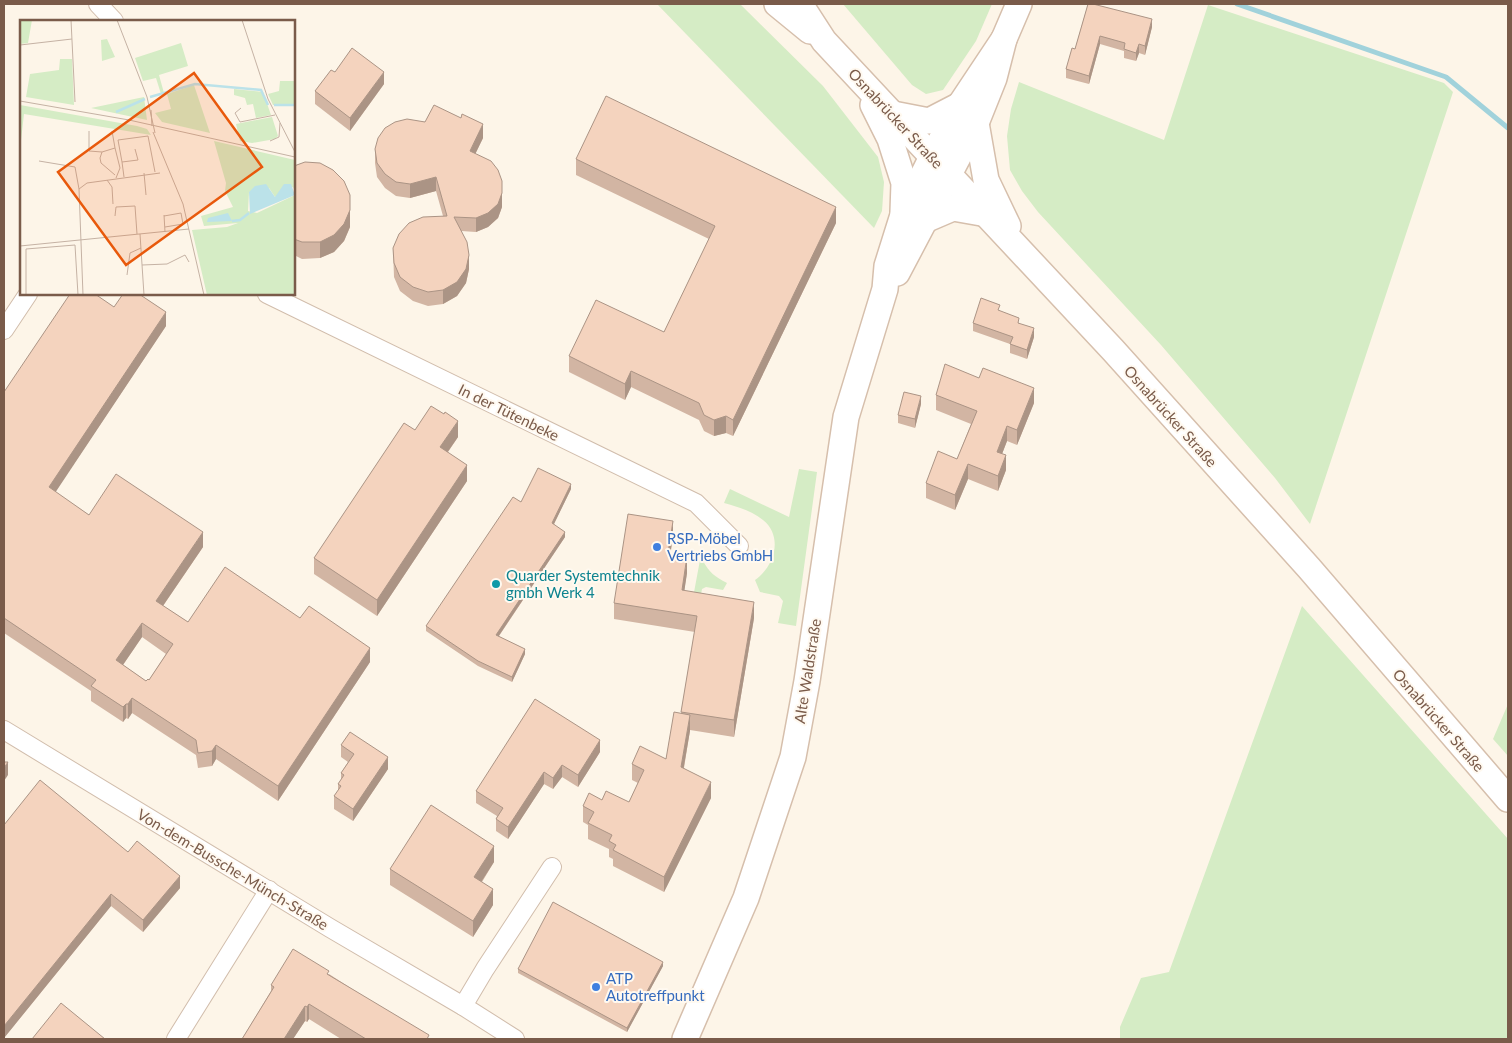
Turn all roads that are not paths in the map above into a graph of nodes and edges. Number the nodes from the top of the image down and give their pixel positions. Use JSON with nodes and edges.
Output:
{"nodes":[{"id":1,"x":98,"y":4,"type":"edge"},
{"id":2,"x":777,"y":4,"type":"edge"},
{"id":3,"x":800,"y":4,"type":"edge"},
{"id":4,"x":1018,"y":4,"type":"edge"},
{"id":5,"x":113,"y":20,"type":"edge"},
{"id":6,"x":824,"y":41,"type":"junction"},
{"id":7,"x":861,"y":81,"type":"junction"},
{"id":8,"x":892,"y":114,"type":"junction"},
{"id":9,"x":968,"y":114,"type":"junction"},
{"id":10,"x":940,"y":165,"type":"junction"},
{"id":11,"x":987,"y":214,"type":"junction"},
{"id":12,"x":914,"y":218,"type":"junction"},
{"id":13,"x":1018,"y":248,"type":"junction"},
{"id":14,"x":27,"y":295,"type":"edge"},
{"id":15,"x":269,"y":295,"type":"edge"},
{"id":16,"x":4,"y":330,"type":"edge"},
{"id":17,"x":739,"y":546,"type":"dead end"},
{"id":18,"x":4,"y":730,"type":"edge"},
{"id":19,"x":1508,"y":800,"type":"edge"},
{"id":20,"x":552,"y":867,"type":"dead end"},
{"id":21,"x":269,"y":890,"type":"junction"},
{"id":22,"x":463,"y":1006,"type":"junction"},
{"id":23,"x":176,"y":1039,"type":"edge"},
{"id":24,"x":515,"y":1039,"type":"edge"},
{"id":25,"x":685,"y":1039,"type":"edge"}],
"edges":[{"from":1,"to":5,"type":"street"},
{"from":2,"to":6,"type":"main road","name":"Osnabrücker Straße"},
{"from":3,"to":6,"type":"main road","name":"Osnabrücker Straße"},
{"from":4,"to":9,"type":"main road","name":"Alte Waldstraße"},
{"from":6,"to":7,"type":"main road","name":"Osnabrücker Straße"},
{"from":7,"to":8,"type":"main road","name":"Osnabrücker Straße"},
{"from":7,"to":12,"type":"main road"},
{"from":8,"to":9,"type":"main road","name":"Alte Waldstraße"},
{"from":8,"to":10,"type":"main road","name":"Osnabrücker Straße"},
{"from":9,"to":10,"type":"main road","name":"Alte Waldstraße"},
{"from":9,"to":13,"type":"main road"},
{"from":10,"to":11,"type":"main road","name":"Osnabrücker Straße"},
{"from":10,"to":12,"type":"main road","name":"Alte Waldstraße"},
{"from":11,"to":12,"type":"main road"},
{"from":11,"to":13,"type":"main road","name":"Osnabrücker Straße"},
{"from":12,"to":25,"type":"main road","name":"Alte Waldstraße"},
{"from":13,"to":19,"type":"main road","name":"Osnabrücker Straße"},
{"from":14,"to":16,"type":"street"},
{"from":15,"to":17,"type":"street","name":"In der Tütenbeke"},
{"from":18,"to":21,"type":"street","name":"Von-dem-Bussche-Münch-Straße"},
{"from":20,"to":22,"type":"street"},
{"from":21,"to":22,"type":"street","name":"Von-dem-Bussche-Münch-Straße"},
{"from":21,"to":23,"type":"street"},
{"from":22,"to":24,"type":"street","name":"Von-dem-Bussche-Münch-Straße"}]}
